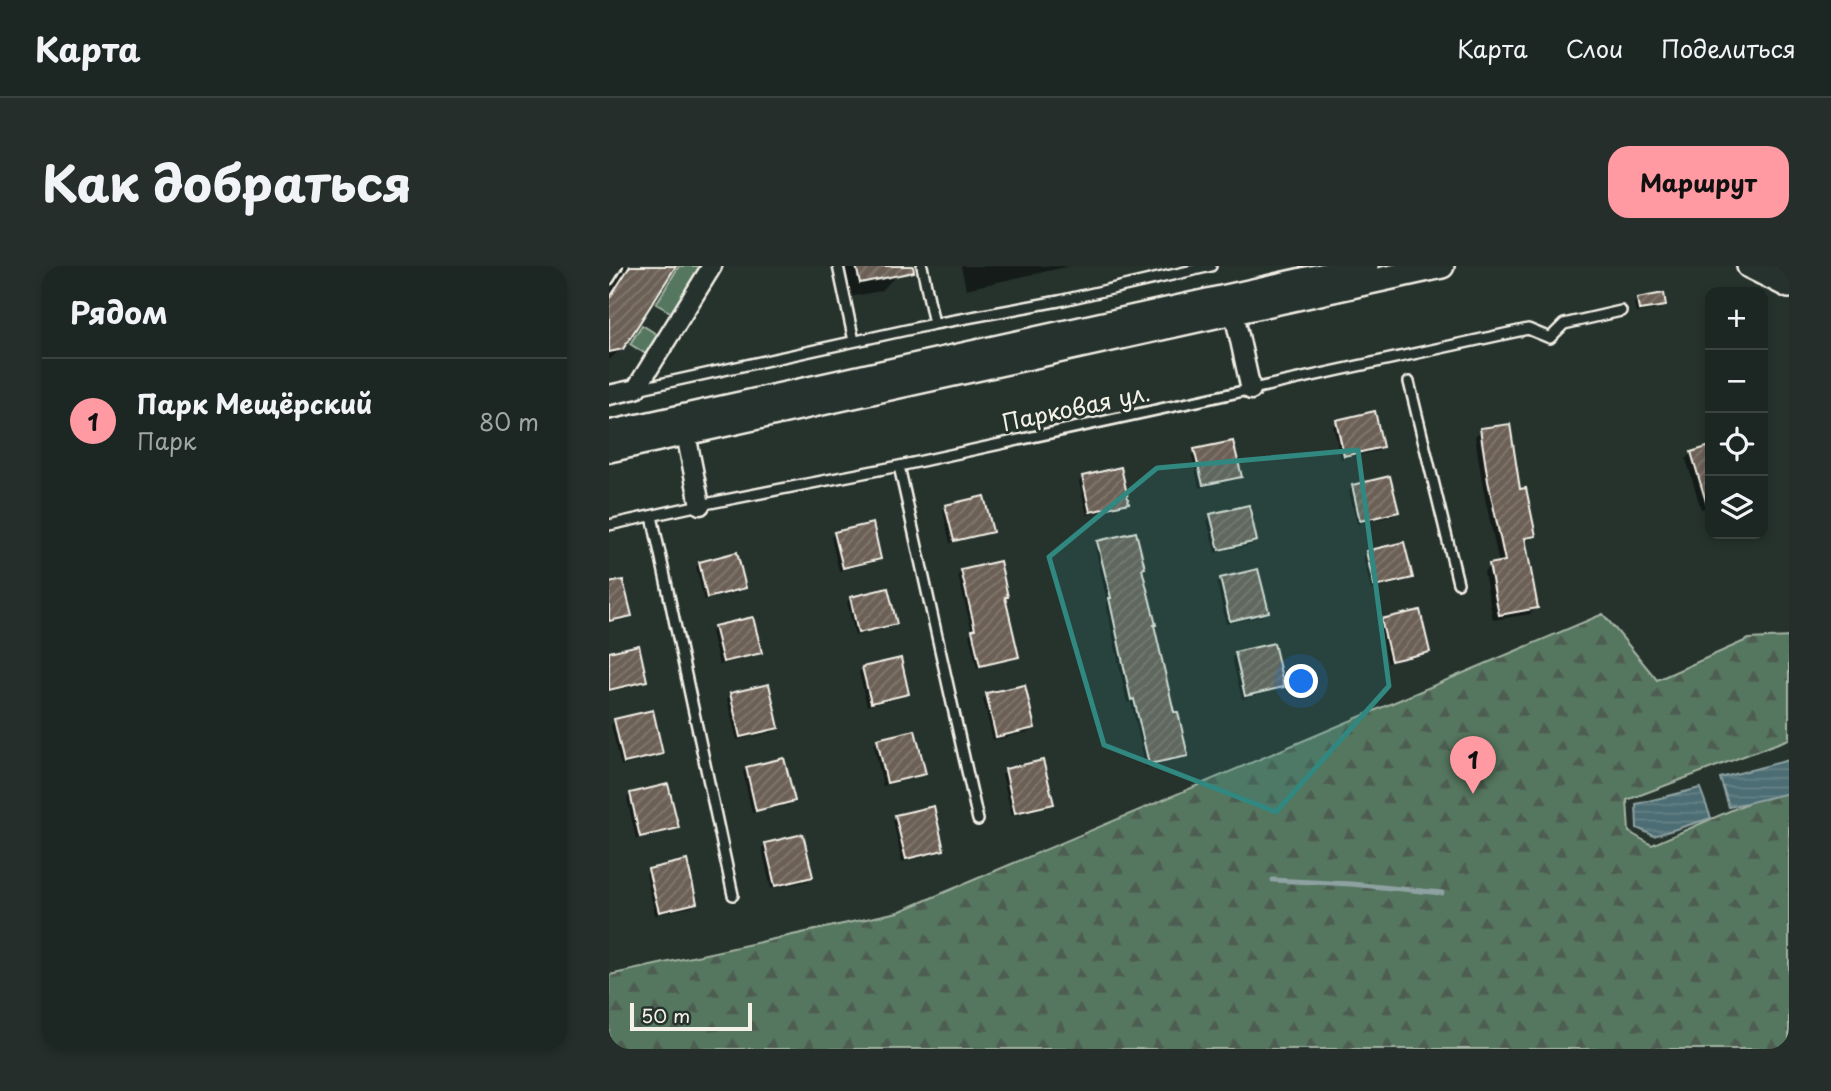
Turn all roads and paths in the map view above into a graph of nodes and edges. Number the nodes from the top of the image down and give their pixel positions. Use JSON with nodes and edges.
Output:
{"nodes":[{"id":1,"x":617,"y":266,"type":"edge"},
{"id":2,"x":712,"y":266,"type":"edge"},
{"id":3,"x":838,"y":266,"type":"edge"},
{"id":4,"x":922,"y":266,"type":"edge"},
{"id":5,"x":1211,"y":266,"type":"edge"},
{"id":6,"x":1366,"y":266,"type":"edge"},
{"id":7,"x":1442,"y":266,"type":"edge"},
{"id":8,"x":1749,"y":266,"type":"edge"},
{"id":9,"x":609,"y":279,"type":"edge"},
{"id":10,"x":1789,"y":286,"type":"edge"},
{"id":11,"x":1621,"y":311,"type":"dead end"},
{"id":12,"x":1234,"y":313,"type":"junction"},
{"id":13,"x":934,"y":324,"type":"junction"},
{"id":14,"x":854,"y":341,"type":"junction"},
{"id":15,"x":1409,"y":382,"type":"dead end"},
{"id":16,"x":636,"y":389,"type":"junction"},
{"id":17,"x":1251,"y":390,"type":"junction"},
{"id":18,"x":609,"y":395,"type":"edge"},
{"id":19,"x":609,"y":433,"type":"edge"},
{"id":20,"x":686,"y":434,"type":"junction"},
{"id":21,"x":609,"y":450,"type":"edge"},
{"id":22,"x":899,"y":466,"type":"junction"},
{"id":23,"x":700,"y":505,"type":"junction"},
{"id":24,"x":652,"y":516,"type":"junction"},
{"id":25,"x":609,"y":525,"type":"edge"},
{"id":26,"x":1458,"y":583,"type":"dead end"},
{"id":27,"x":978,"y":820,"type":"dead end"},
{"id":28,"x":733,"y":895,"type":"dead end"}],
"edges":[{"from":1,"to":9,"type":"lane"},
{"from":2,"to":16,"type":"street"},
{"from":3,"to":14,"type":"lane"},
{"from":4,"to":13,"type":"lane"},
{"from":5,"to":13,"type":"lane"},
{"from":6,"to":19,"type":"street"},
{"from":7,"to":12,"type":"street"},
{"from":8,"to":10,"type":"street"},
{"from":11,"to":17,"type":"lane","name":"Парковая ул."},
{"from":12,"to":17,"type":"street"},
{"from":12,"to":20,"type":"street"},
{"from":13,"to":14,"type":"lane"},
{"from":14,"to":16,"type":"lane"},
{"from":15,"to":26,"type":"lane"},
{"from":16,"to":18,"type":"street"},
{"from":17,"to":22,"type":"lane","name":"Парковая ул."},
{"from":20,"to":21,"type":"street"},
{"from":20,"to":23,"type":"street"},
{"from":22,"to":23,"type":"lane","name":"Парковая ул."},
{"from":22,"to":27,"type":"lane"},
{"from":23,"to":24,"type":"lane","name":"Парковая ул."},
{"from":24,"to":25,"type":"lane","name":"Парковая ул."},
{"from":24,"to":28,"type":"lane"}]}
